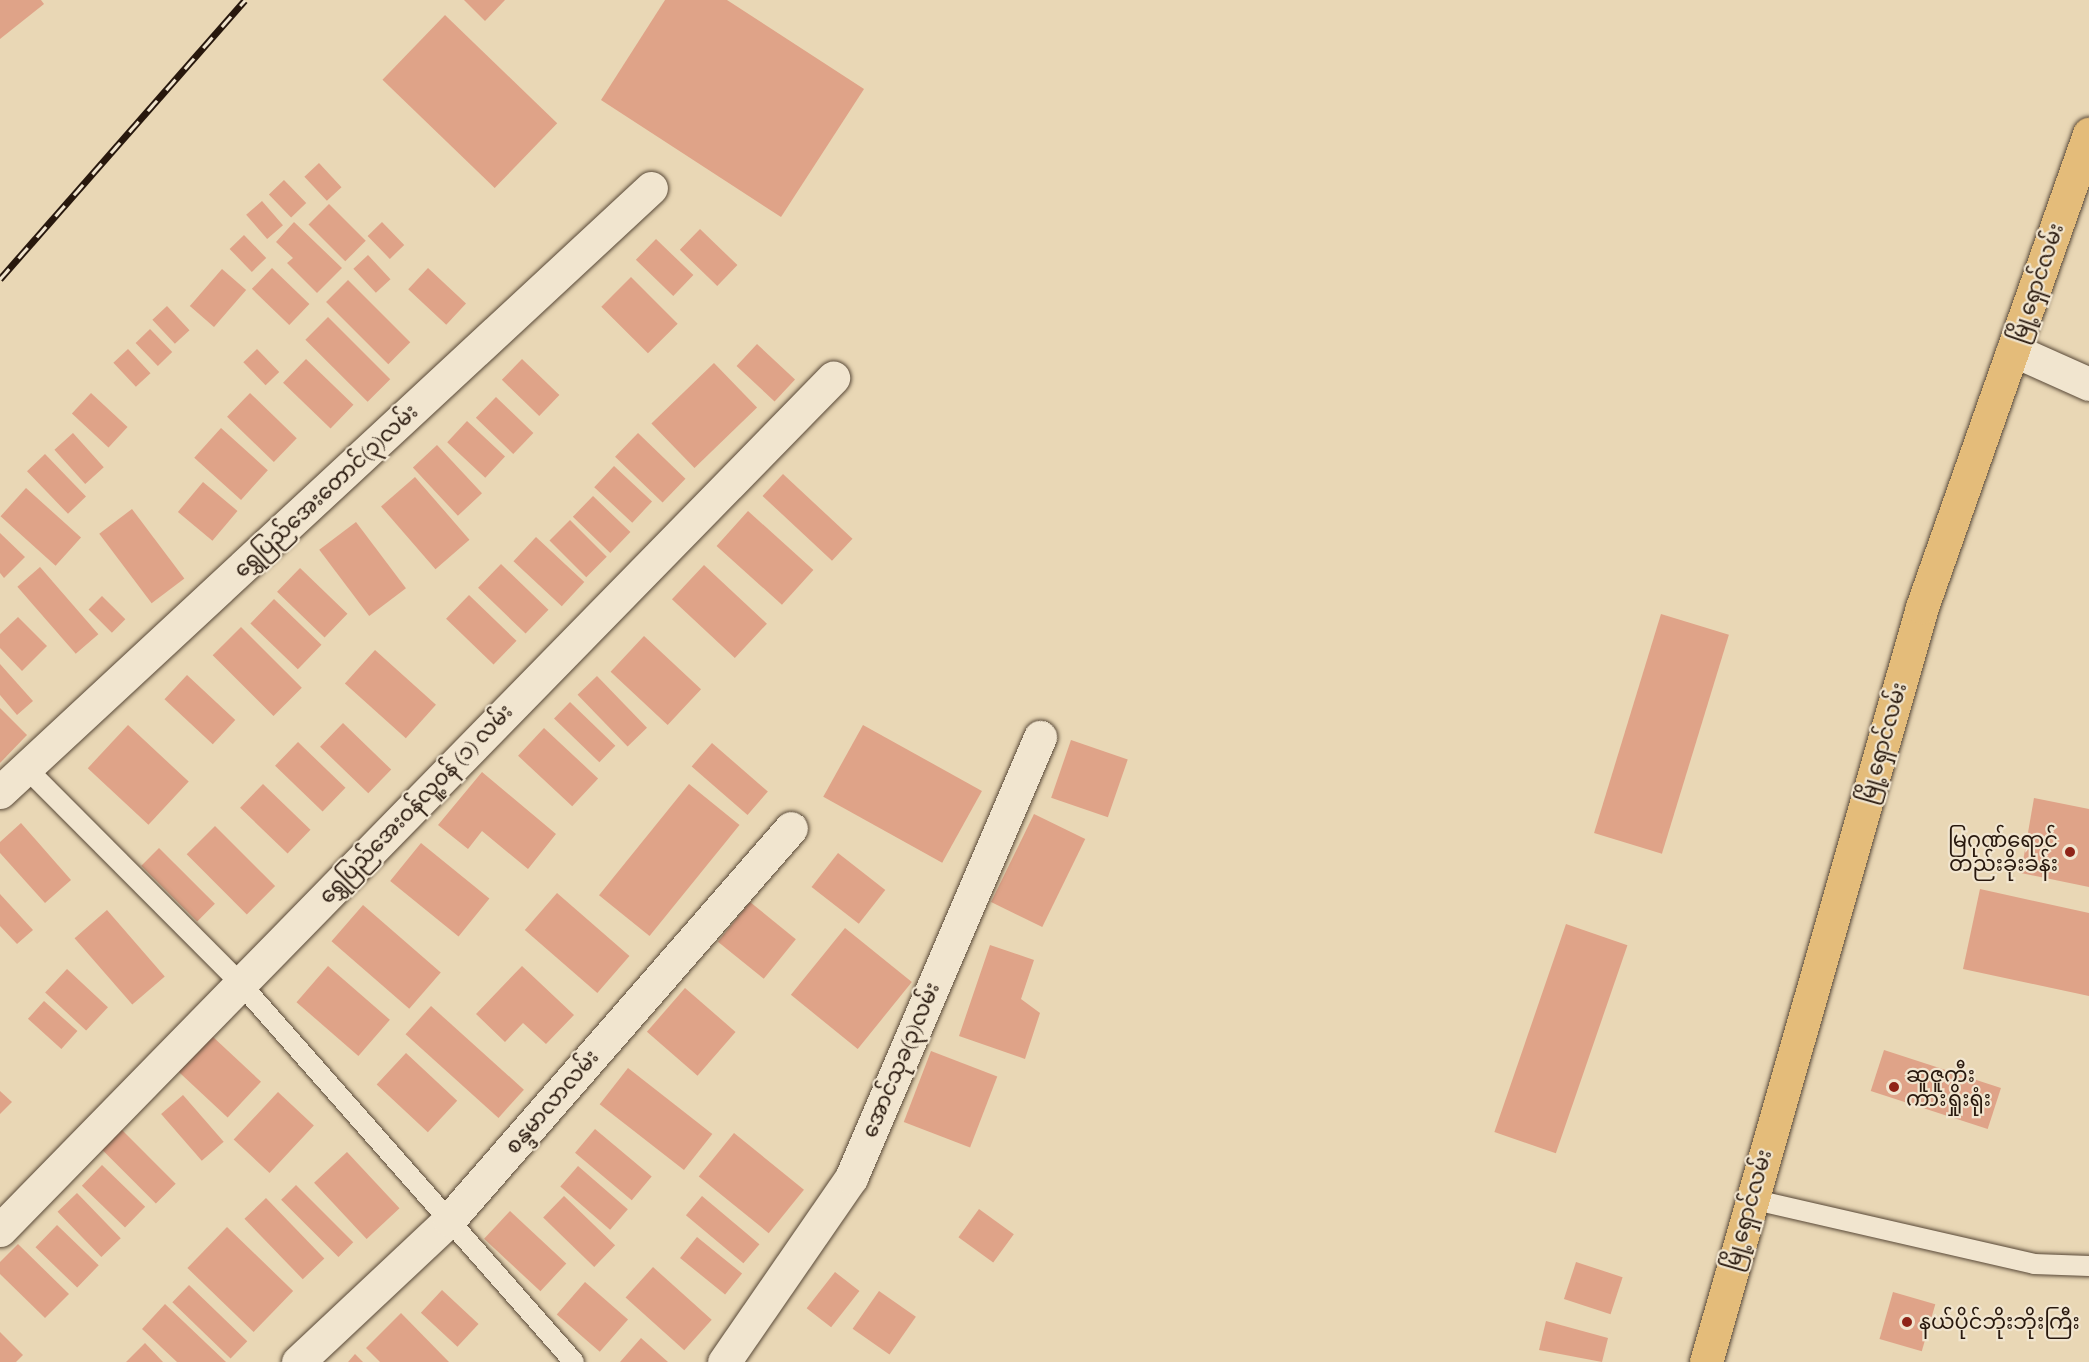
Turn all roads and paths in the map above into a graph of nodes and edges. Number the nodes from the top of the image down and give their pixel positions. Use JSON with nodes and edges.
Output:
{"nodes":[{"id":1,"x":2089,"y":134,"type":"edge"},
{"id":2,"x":651,"y":188,"type":"dead end"},
{"id":3,"x":2013,"y":350,"type":"junction"},
{"id":4,"x":833,"y":378,"type":"dead end"},
{"id":5,"x":2089,"y":384,"type":"edge"},
{"id":6,"x":1040,"y":737,"type":"dead end"},
{"id":7,"x":27,"y":769,"type":"junction"},
{"id":8,"x":0,"y":792,"type":"edge"},
{"id":9,"x":791,"y":828,"type":"dead end"},
{"id":10,"x":240,"y":983,"type":"junction"},
{"id":11,"x":1751,"y":1199,"type":"junction"},
{"id":12,"x":449,"y":1220,"type":"junction"},
{"id":13,"x":0,"y":1230,"type":"edge"},
{"id":14,"x":2089,"y":1266,"type":"edge"},
{"id":15,"x":298,"y":1362,"type":"edge"},
{"id":16,"x":574,"y":1362,"type":"edge"},
{"id":17,"x":724,"y":1362,"type":"edge"},
{"id":18,"x":1706,"y":1362,"type":"edge"}],
"edges":[{"from":1,"to":3,"type":"highway","name":"မြို့ရှောင်လမ်း"},
{"from":2,"to":7,"type":"street","name":"ရွှေပြည်အေးတောင်(၃)လမ်း"},
{"from":3,"to":5,"type":"street"},
{"from":3,"to":11,"type":"highway","name":"မြို့ရှောင်လမ်း"},
{"from":4,"to":10,"type":"street","name":"ရွှေပြည်အေးဝန်လူ့ဝန် (၁) လမ်း"},
{"from":6,"to":17,"type":"street","name":"အောင်သုခ(၃)လမ်း"},
{"from":7,"to":8,"type":"street","name":"ရွှေပြည်အေးတောင်(၃)လမ်း"},
{"from":7,"to":10,"type":"lane"},
{"from":9,"to":12,"type":"street","name":"စန္ဒမာလာလမ်း"},
{"from":10,"to":12,"type":"lane"},
{"from":10,"to":13,"type":"street","name":"ရွှေပြည်အေးဝန်လူ့ဝန် (၁) လမ်း"},
{"from":11,"to":14,"type":"lane"},
{"from":11,"to":18,"type":"highway","name":"မြို့ရှောင်လမ်း"},
{"from":12,"to":15,"type":"street","name":"စန္ဒမာလာလမ်း"},
{"from":12,"to":16,"type":"lane"}]}
